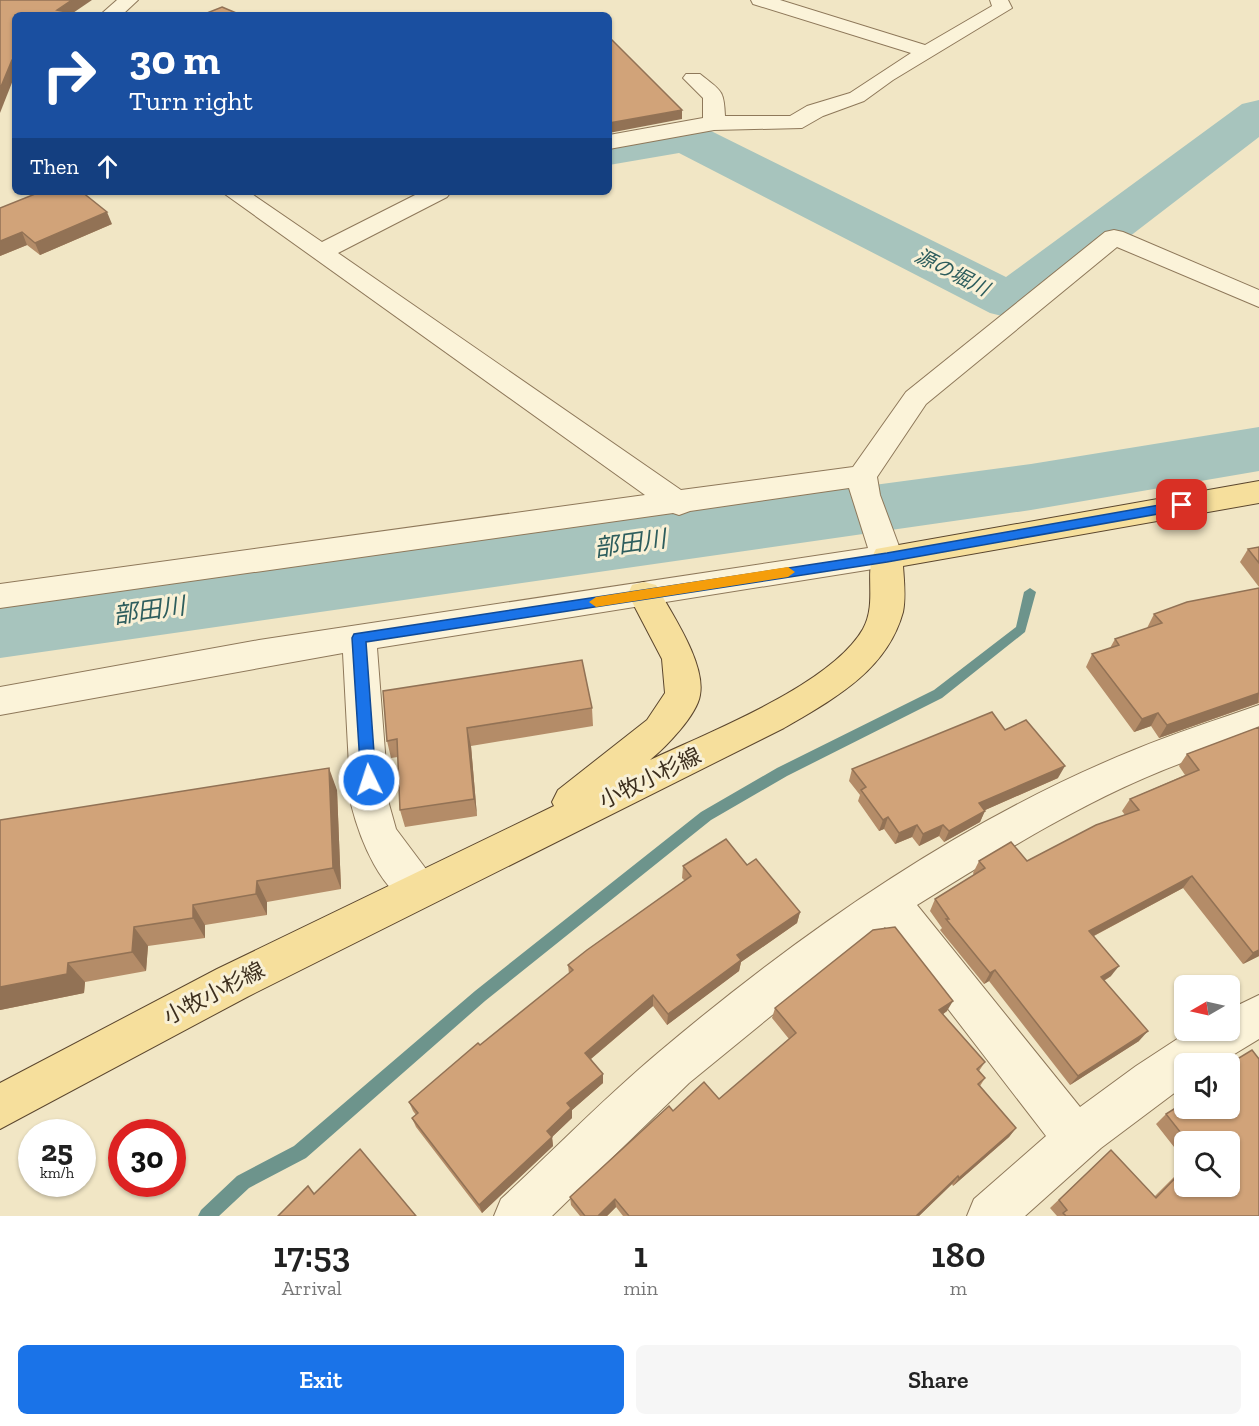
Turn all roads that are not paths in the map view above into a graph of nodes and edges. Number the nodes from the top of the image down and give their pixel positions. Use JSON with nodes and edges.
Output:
{"nodes":[{"id":1,"x":129,"y":0,"type":"edge"},
{"id":2,"x":760,"y":0,"type":"edge"},
{"id":3,"x":999,"y":0,"type":"edge"},
{"id":4,"x":114,"y":12,"type":"edge"},
{"id":5,"x":928,"y":51,"type":"junction"},
{"id":6,"x":693,"y":78,"type":"dead end"},
{"id":7,"x":714,"y":123,"type":"junction"},
{"id":8,"x":612,"y":141,"type":"edge"},
{"id":9,"x":238,"y":195,"type":"edge"},
{"id":10,"x":433,"y":195,"type":"edge"},
{"id":11,"x":320,"y":253,"type":"junction"},
{"id":12,"x":1259,"y":299,"type":"edge"},
{"id":13,"x":864,"y":486,"type":"junction"},
{"id":14,"x":1259,"y":492,"type":"edge"},
{"id":15,"x":679,"y":504,"type":"junction"},
{"id":16,"x":882,"y":544,"type":"junction"},
{"id":17,"x":644,"y":594,"type":"junction"},
{"id":18,"x":0,"y":596,"type":"edge"},
{"id":19,"x":359,"y":638,"type":"junction"},
{"id":20,"x":0,"y":702,"type":"edge"},
{"id":21,"x":1259,"y":720,"type":"edge"},
{"id":22,"x":520,"y":842,"type":"junction"},
{"id":23,"x":418,"y":891,"type":"junction"},
{"id":24,"x":888,"y":901,"type":"junction"},
{"id":25,"x":1259,"y":1016,"type":"edge"},
{"id":26,"x":0,"y":1107,"type":"edge"},
{"id":27,"x":1076,"y":1138,"type":"junction"},
{"id":28,"x":518,"y":1216,"type":"edge"},
{"id":29,"x":991,"y":1216,"type":"edge"}],
"edges":[{"from":1,"to":4,"type":"street"},
{"from":2,"to":5,"type":"street"},
{"from":3,"to":5,"type":"street"},
{"from":5,"to":7,"type":"street"},
{"from":6,"to":7,"type":"street"},
{"from":7,"to":8,"type":"street"},
{"from":9,"to":11,"type":"street"},
{"from":10,"to":11,"type":"street"},
{"from":11,"to":15,"type":"street"},
{"from":12,"to":13,"type":"street"},
{"from":13,"to":15,"type":"street"},
{"from":13,"to":16,"type":"street"},
{"from":14,"to":16,"type":"main road"},
{"from":15,"to":18,"type":"street"},
{"from":16,"to":17,"type":"street"},
{"from":16,"to":22,"type":"main road","name":"小牧小杉線"},
{"from":17,"to":19,"type":"street"},
{"from":17,"to":22,"type":"main road"},
{"from":19,"to":20,"type":"street"},
{"from":19,"to":23,"type":"street"},
{"from":21,"to":24,"type":"street"},
{"from":22,"to":23,"type":"main road","name":"小牧小杉線"},
{"from":23,"to":26,"type":"main road","name":"小牧小杉線"},
{"from":24,"to":27,"type":"street"},
{"from":24,"to":28,"type":"street"},
{"from":25,"to":27,"type":"street"},
{"from":27,"to":29,"type":"street"}]}
